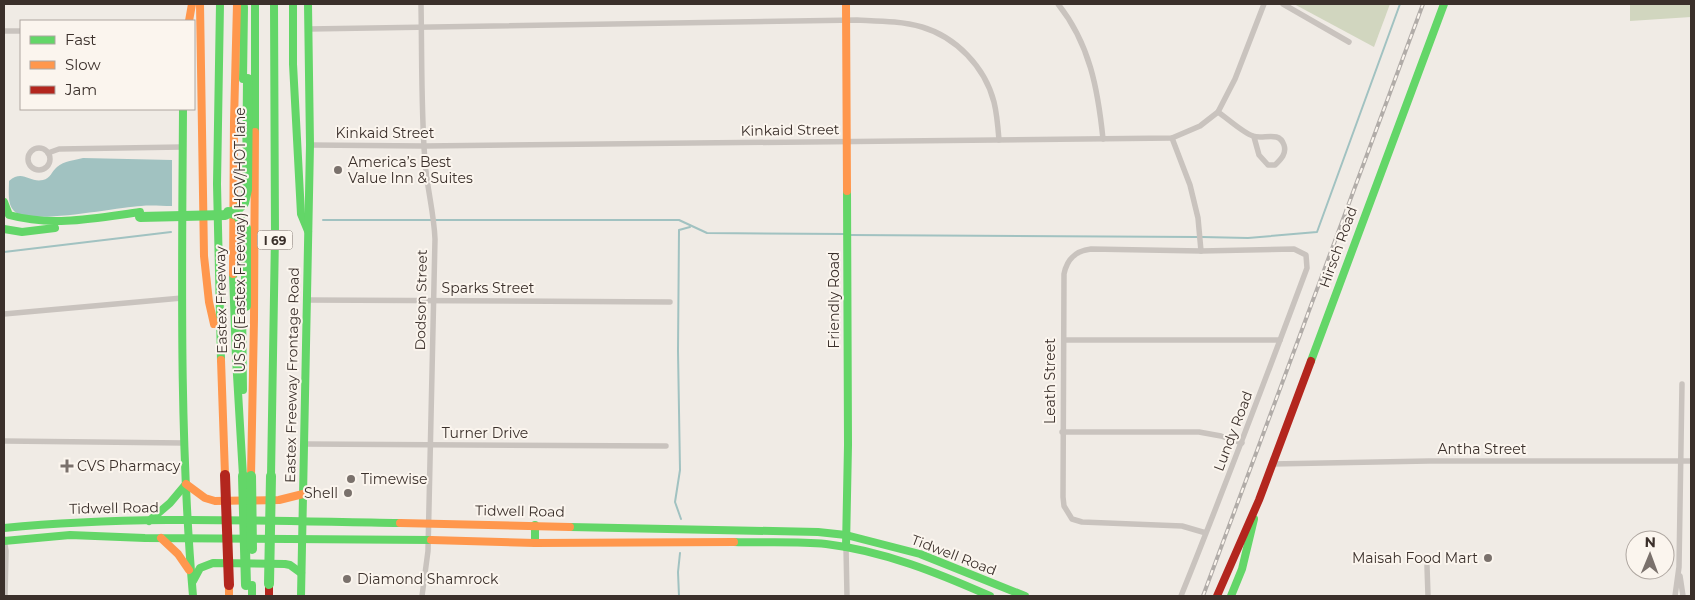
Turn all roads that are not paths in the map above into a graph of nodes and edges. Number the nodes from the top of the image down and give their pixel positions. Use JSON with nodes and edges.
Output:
{"nodes":[{"id":1,"x":187,"y":4,"type":"edge"},
{"id":2,"x":192,"y":4,"type":"edge"},
{"id":3,"x":200,"y":4,"type":"edge"},
{"id":4,"x":220,"y":4,"type":"edge"},
{"id":5,"x":238,"y":4,"type":"edge"},
{"id":6,"x":244,"y":4,"type":"edge"},
{"id":7,"x":249,"y":4,"type":"edge"},
{"id":8,"x":255,"y":4,"type":"edge"},
{"id":9,"x":274,"y":4,"type":"edge"},
{"id":10,"x":292,"y":4,"type":"edge"},
{"id":11,"x":308,"y":4,"type":"edge"},
{"id":12,"x":421,"y":4,"type":"edge"},
{"id":13,"x":846,"y":4,"type":"edge"},
{"id":14,"x":1058,"y":4,"type":"edge"},
{"id":15,"x":1264,"y":4,"type":"edge"},
{"id":16,"x":1283,"y":4,"type":"edge"},
{"id":17,"x":1444,"y":4,"type":"edge"},
{"id":18,"x":188,"y":20,"type":"edge"},
{"id":19,"x":188,"y":20,"type":"edge"},
{"id":20,"x":846,"y":20,"type":"junction"},
{"id":21,"x":422,"y":27,"type":"junction"},
{"id":22,"x":309,"y":29,"type":"junction"},
{"id":23,"x":4,"y":31,"type":"edge"},
{"id":24,"x":20,"y":31,"type":"edge"},
{"id":25,"x":1349,"y":42,"type":"dead end"},
{"id":26,"x":246,"y":79,"type":"junction"},
{"id":27,"x":184,"y":110,"type":"edge"},
{"id":28,"x":1218,"y":112,"type":"junction"},
{"id":29,"x":1254,"y":137,"type":"junction"},
{"id":30,"x":1172,"y":138,"type":"junction"},
{"id":31,"x":1103,"y":139,"type":"junction"},
{"id":32,"x":998,"y":140,"type":"junction"},
{"id":33,"x":848,"y":142,"type":"junction"},
{"id":34,"x":310,"y":145,"type":"junction"},
{"id":35,"x":424,"y":146,"type":"junction"},
{"id":36,"x":182,"y":148,"type":"junction"},
{"id":37,"x":48,"y":153,"type":"dead end"},
{"id":38,"x":4,"y":202,"type":"edge"},
{"id":39,"x":232,"y":212,"type":"junction"},
{"id":40,"x":218,"y":213,"type":"junction"},
{"id":41,"x":140,"y":215,"type":"junction"},
{"id":42,"x":4,"y":229,"type":"edge"},
{"id":43,"x":308,"y":231,"type":"junction"},
{"id":44,"x":1201,"y":251,"type":"junction"},
{"id":45,"x":182,"y":298,"type":"junction"},
{"id":46,"x":307,"y":300,"type":"junction"},
{"id":47,"x":433,"y":301,"type":"junction"},
{"id":48,"x":670,"y":302,"type":"dead end"},
{"id":49,"x":244,"y":306,"type":"junction"},
{"id":50,"x":4,"y":314,"type":"edge"},
{"id":51,"x":1064,"y":340,"type":"junction"},
{"id":52,"x":1280,"y":340,"type":"junction"},
{"id":53,"x":219,"y":343,"type":"junction"},
{"id":54,"x":1682,"y":384,"type":"dead end"},
{"id":55,"x":1062,"y":432,"type":"junction"},
{"id":56,"x":4,"y":441,"type":"edge"},
{"id":57,"x":184,"y":443,"type":"junction"},
{"id":58,"x":1242,"y":443,"type":"junction"},
{"id":59,"x":304,"y":444,"type":"junction"},
{"id":60,"x":430,"y":445,"type":"junction"},
{"id":61,"x":666,"y":446,"type":"dead end"},
{"id":62,"x":1682,"y":461,"type":"junction"},
{"id":63,"x":1691,"y":461,"type":"edge"},
{"id":64,"x":1272,"y":464,"type":"junction"},
{"id":65,"x":247,"y":476,"type":"junction"},
{"id":66,"x":186,"y":484,"type":"junction"},
{"id":67,"x":303,"y":494,"type":"junction"},
{"id":68,"x":1259,"y":500,"type":"junction"},
{"id":69,"x":149,"y":520,"type":"junction"},
{"id":70,"x":187,"y":521,"type":"junction"},
{"id":71,"x":302,"y":522,"type":"junction"},
{"id":72,"x":429,"y":524,"type":"junction"},
{"id":73,"x":535,"y":525,"type":"junction"},
{"id":74,"x":4,"y":528,"type":"edge"},
{"id":75,"x":733,"y":531,"type":"junction"},
{"id":76,"x":1206,"y":533,"type":"junction"},
{"id":77,"x":846,"y":535,"type":"junction"},
{"id":78,"x":162,"y":538,"type":"junction"},
{"id":79,"x":188,"y":538,"type":"junction"},
{"id":80,"x":302,"y":539,"type":"junction"},
{"id":81,"x":4,"y":540,"type":"edge"},
{"id":82,"x":428,"y":540,"type":"junction"},
{"id":83,"x":733,"y":542,"type":"junction"},
{"id":84,"x":535,"y":543,"type":"junction"},
{"id":85,"x":846,"y":547,"type":"junction"},
{"id":86,"x":1427,"y":566,"type":"dead end"},
{"id":87,"x":1679,"y":566,"type":"junction"},
{"id":88,"x":301,"y":573,"type":"junction"},
{"id":89,"x":956,"y":575,"type":"junction"},
{"id":90,"x":192,"y":578,"type":"junction"},
{"id":91,"x":249,"y":585,"type":"junction"},
{"id":92,"x":5,"y":596,"type":"edge"},
{"id":93,"x":193,"y":596,"type":"edge"},
{"id":94,"x":229,"y":596,"type":"edge"},
{"id":95,"x":247,"y":596,"type":"edge"},
{"id":96,"x":252,"y":596,"type":"edge"},
{"id":97,"x":269,"y":596,"type":"edge"},
{"id":98,"x":301,"y":596,"type":"edge"},
{"id":99,"x":422,"y":596,"type":"edge"},
{"id":100,"x":847,"y":596,"type":"edge"},
{"id":101,"x":990,"y":596,"type":"edge"},
{"id":102,"x":1024,"y":596,"type":"edge"},
{"id":103,"x":1181,"y":596,"type":"edge"},
{"id":104,"x":1217,"y":596,"type":"edge"},
{"id":105,"x":1231,"y":596,"type":"edge"},
{"id":106,"x":1428,"y":596,"type":"edge"},
{"id":107,"x":1675,"y":596,"type":"edge"},
{"id":108,"x":1683,"y":596,"type":"edge"}],
"edges":[{"from":1,"to":18,"type":"main road"},
{"from":2,"to":19,"type":"main road"},
{"from":3,"to":53,"type":"main road"},
{"from":4,"to":53,"type":"main road","name":"Eastex Freeway"},
{"from":5,"to":65,"type":"main road","name":"Eastex Freeway"},
{"from":6,"to":26,"type":"main road"},
{"from":7,"to":26,"type":"main road"},
{"from":8,"to":65,"type":"main road","name":"US 59 (Eastex Freeway) HOV/HOT lane","number":"I 69"},
{"from":9,"to":97,"type":"main road","number":"I 69","bridge":true},
{"from":10,"to":43,"type":"main road"},
{"from":11,"to":22,"type":"main road","name":"Eastex Freeway Frontage Road"},
{"from":12,"to":21,"type":"street","name":"Dodson Street"},
{"from":13,"to":20,"type":"main road","name":"Friendly Road"},
{"from":14,"to":31,"type":"street"},
{"from":15,"to":28,"type":"street"},
{"from":16,"to":25,"type":"street"},
{"from":17,"to":64,"type":"main road","name":"Hirsch Road"},
{"from":20,"to":21,"type":"street"},
{"from":20,"to":32,"type":"street"},
{"from":20,"to":33,"type":"main road","name":"Friendly Road"},
{"from":21,"to":22,"type":"street"},
{"from":21,"to":35,"type":"street","name":"Dodson Street"},
{"from":22,"to":34,"type":"main road","name":"Eastex Freeway Frontage Road"},
{"from":23,"to":24,"type":"street"},
{"from":26,"to":39,"type":"main road","bridge":true},
{"from":26,"to":40,"type":"main road"},
{"from":27,"to":36,"type":"main road"},
{"from":28,"to":29,"type":"street"},
{"from":28,"to":30,"type":"street","name":"Kinkaid Street"},
{"from":29,"to":29,"type":"street"},
{"from":30,"to":31,"type":"street","name":"Kinkaid Street"},
{"from":30,"to":44,"type":"street"},
{"from":31,"to":32,"type":"street","name":"Kinkaid Street"},
{"from":32,"to":33,"type":"street","name":"Kinkaid Street"},
{"from":33,"to":35,"type":"street","name":"Kinkaid Street"},
{"from":33,"to":77,"type":"main road","name":"Friendly Road"},
{"from":34,"to":35,"type":"street","name":"Kinkaid Street"},
{"from":34,"to":43,"type":"main road","name":"Eastex Freeway Frontage Road"},
{"from":35,"to":47,"type":"street","name":"Dodson Street"},
{"from":36,"to":37,"type":"street"},
{"from":36,"to":45,"type":"main road"},
{"from":38,"to":41,"type":"main road"},
{"from":39,"to":40,"type":"main road","bridge":true},
{"from":39,"to":49,"type":"main road","bridge":true},
{"from":40,"to":41,"type":"main road","bridge":true},
{"from":40,"to":49,"type":"main road"},
{"from":41,"to":42,"type":"main road"},
{"from":43,"to":46,"type":"main road","name":"Eastex Freeway Frontage Road"},
{"from":44,"to":51,"type":"street","name":"Leath Street"},
{"from":44,"to":52,"type":"street","name":"Lundy Road"},
{"from":45,"to":50,"type":"street"},
{"from":45,"to":57,"type":"main road"},
{"from":46,"to":47,"type":"street","name":"Sparks Street"},
{"from":46,"to":59,"type":"main road","name":"Eastex Freeway Frontage Road"},
{"from":47,"to":48,"type":"street","name":"Sparks Street"},
{"from":47,"to":60,"type":"street","name":"Dodson Street"},
{"from":49,"to":65,"type":"main road"},
{"from":51,"to":52,"type":"street"},
{"from":51,"to":55,"type":"street","name":"Leath Street"},
{"from":52,"to":58,"type":"street","name":"Lundy Road"},
{"from":53,"to":94,"type":"main road","name":"Eastex Freeway","bridge":true},
{"from":54,"to":62,"type":"street"},
{"from":55,"to":58,"type":"street"},
{"from":55,"to":76,"type":"street","name":"Leath Street"},
{"from":56,"to":57,"type":"street"},
{"from":57,"to":66,"type":"main road"},
{"from":58,"to":76,"type":"street","name":"Lundy Road"},
{"from":59,"to":60,"type":"street","name":"Turner Drive"},
{"from":59,"to":67,"type":"main road","name":"Eastex Freeway Frontage Road"},
{"from":60,"to":61,"type":"street","name":"Turner Drive"},
{"from":60,"to":72,"type":"street","name":"Dodson Street"},
{"from":62,"to":63,"type":"street","name":"Antha Street"},
{"from":62,"to":64,"type":"street","name":"Antha Street"},
{"from":62,"to":87,"type":"street"},
{"from":64,"to":68,"type":"main road","name":"Hirsch Road"},
{"from":65,"to":91,"type":"main road","name":"Eastex Freeway","number":"I 69","bridge":true},
{"from":66,"to":67,"type":"main road"},
{"from":66,"to":69,"type":"main road"},
{"from":66,"to":70,"type":"main road"},
{"from":67,"to":71,"type":"main road","name":"Eastex Freeway Frontage Road"},
{"from":68,"to":104,"type":"main road","name":"Hirsch Road"},
{"from":68,"to":105,"type":"main road","name":"Hirsch Road"},
{"from":69,"to":70,"type":"main road","name":"Tidwell Road"},
{"from":69,"to":74,"type":"main road","name":"Tidwell Road"},
{"from":70,"to":71,"type":"main road","name":"Tidwell Road"},
{"from":70,"to":79,"type":"main road"},
{"from":71,"to":72,"type":"main road","name":"Tidwell Road"},
{"from":71,"to":80,"type":"main road","name":"Eastex Freeway Frontage Road"},
{"from":72,"to":73,"type":"main road","name":"Tidwell Road"},
{"from":72,"to":82,"type":"street","name":"Dodson Street"},
{"from":73,"to":75,"type":"main road","name":"Tidwell Road"},
{"from":73,"to":84,"type":"main road"},
{"from":75,"to":77,"type":"main road","name":"Tidwell Road"},
{"from":75,"to":83,"type":"main road"},
{"from":76,"to":103,"type":"street","name":"Lundy Road"},
{"from":77,"to":85,"type":"main road","name":"Friendly Road"},
{"from":77,"to":89,"type":"main road","name":"Tidwell Road"},
{"from":78,"to":79,"type":"main road","name":"Tidwell Road"},
{"from":78,"to":81,"type":"main road","name":"Tidwell Road"},
{"from":78,"to":90,"type":"main road"},
{"from":79,"to":80,"type":"main road","name":"Tidwell Road"},
{"from":79,"to":90,"type":"main road"},
{"from":80,"to":82,"type":"main road","name":"Tidwell Road"},
{"from":80,"to":88,"type":"main road","name":"Eastex Freeway Frontage Road"},
{"from":81,"to":92,"type":"street"},
{"from":82,"to":84,"type":"main road","name":"Tidwell Road"},
{"from":82,"to":99,"type":"street","name":"Dodson Street"},
{"from":83,"to":84,"type":"main road","name":"Tidwell Road"},
{"from":83,"to":85,"type":"main road","name":"Tidwell Road"},
{"from":85,"to":89,"type":"main road","name":"Tidwell Road"},
{"from":85,"to":100,"type":"street","name":"Friendly Road"},
{"from":86,"to":106,"type":"street"},
{"from":87,"to":107,"type":"street"},
{"from":87,"to":108,"type":"street"},
{"from":88,"to":90,"type":"main road"},
{"from":88,"to":98,"type":"main road","name":"Eastex Freeway Frontage Road"},
{"from":89,"to":101,"type":"main road","name":"Tidwell Road"},
{"from":89,"to":102,"type":"main road","name":"Tidwell Road"},
{"from":90,"to":93,"type":"main road"},
{"from":91,"to":95,"type":"main road","name":"Eastex Freeway","number":"I 69"},
{"from":91,"to":96,"type":"main road"}]}
